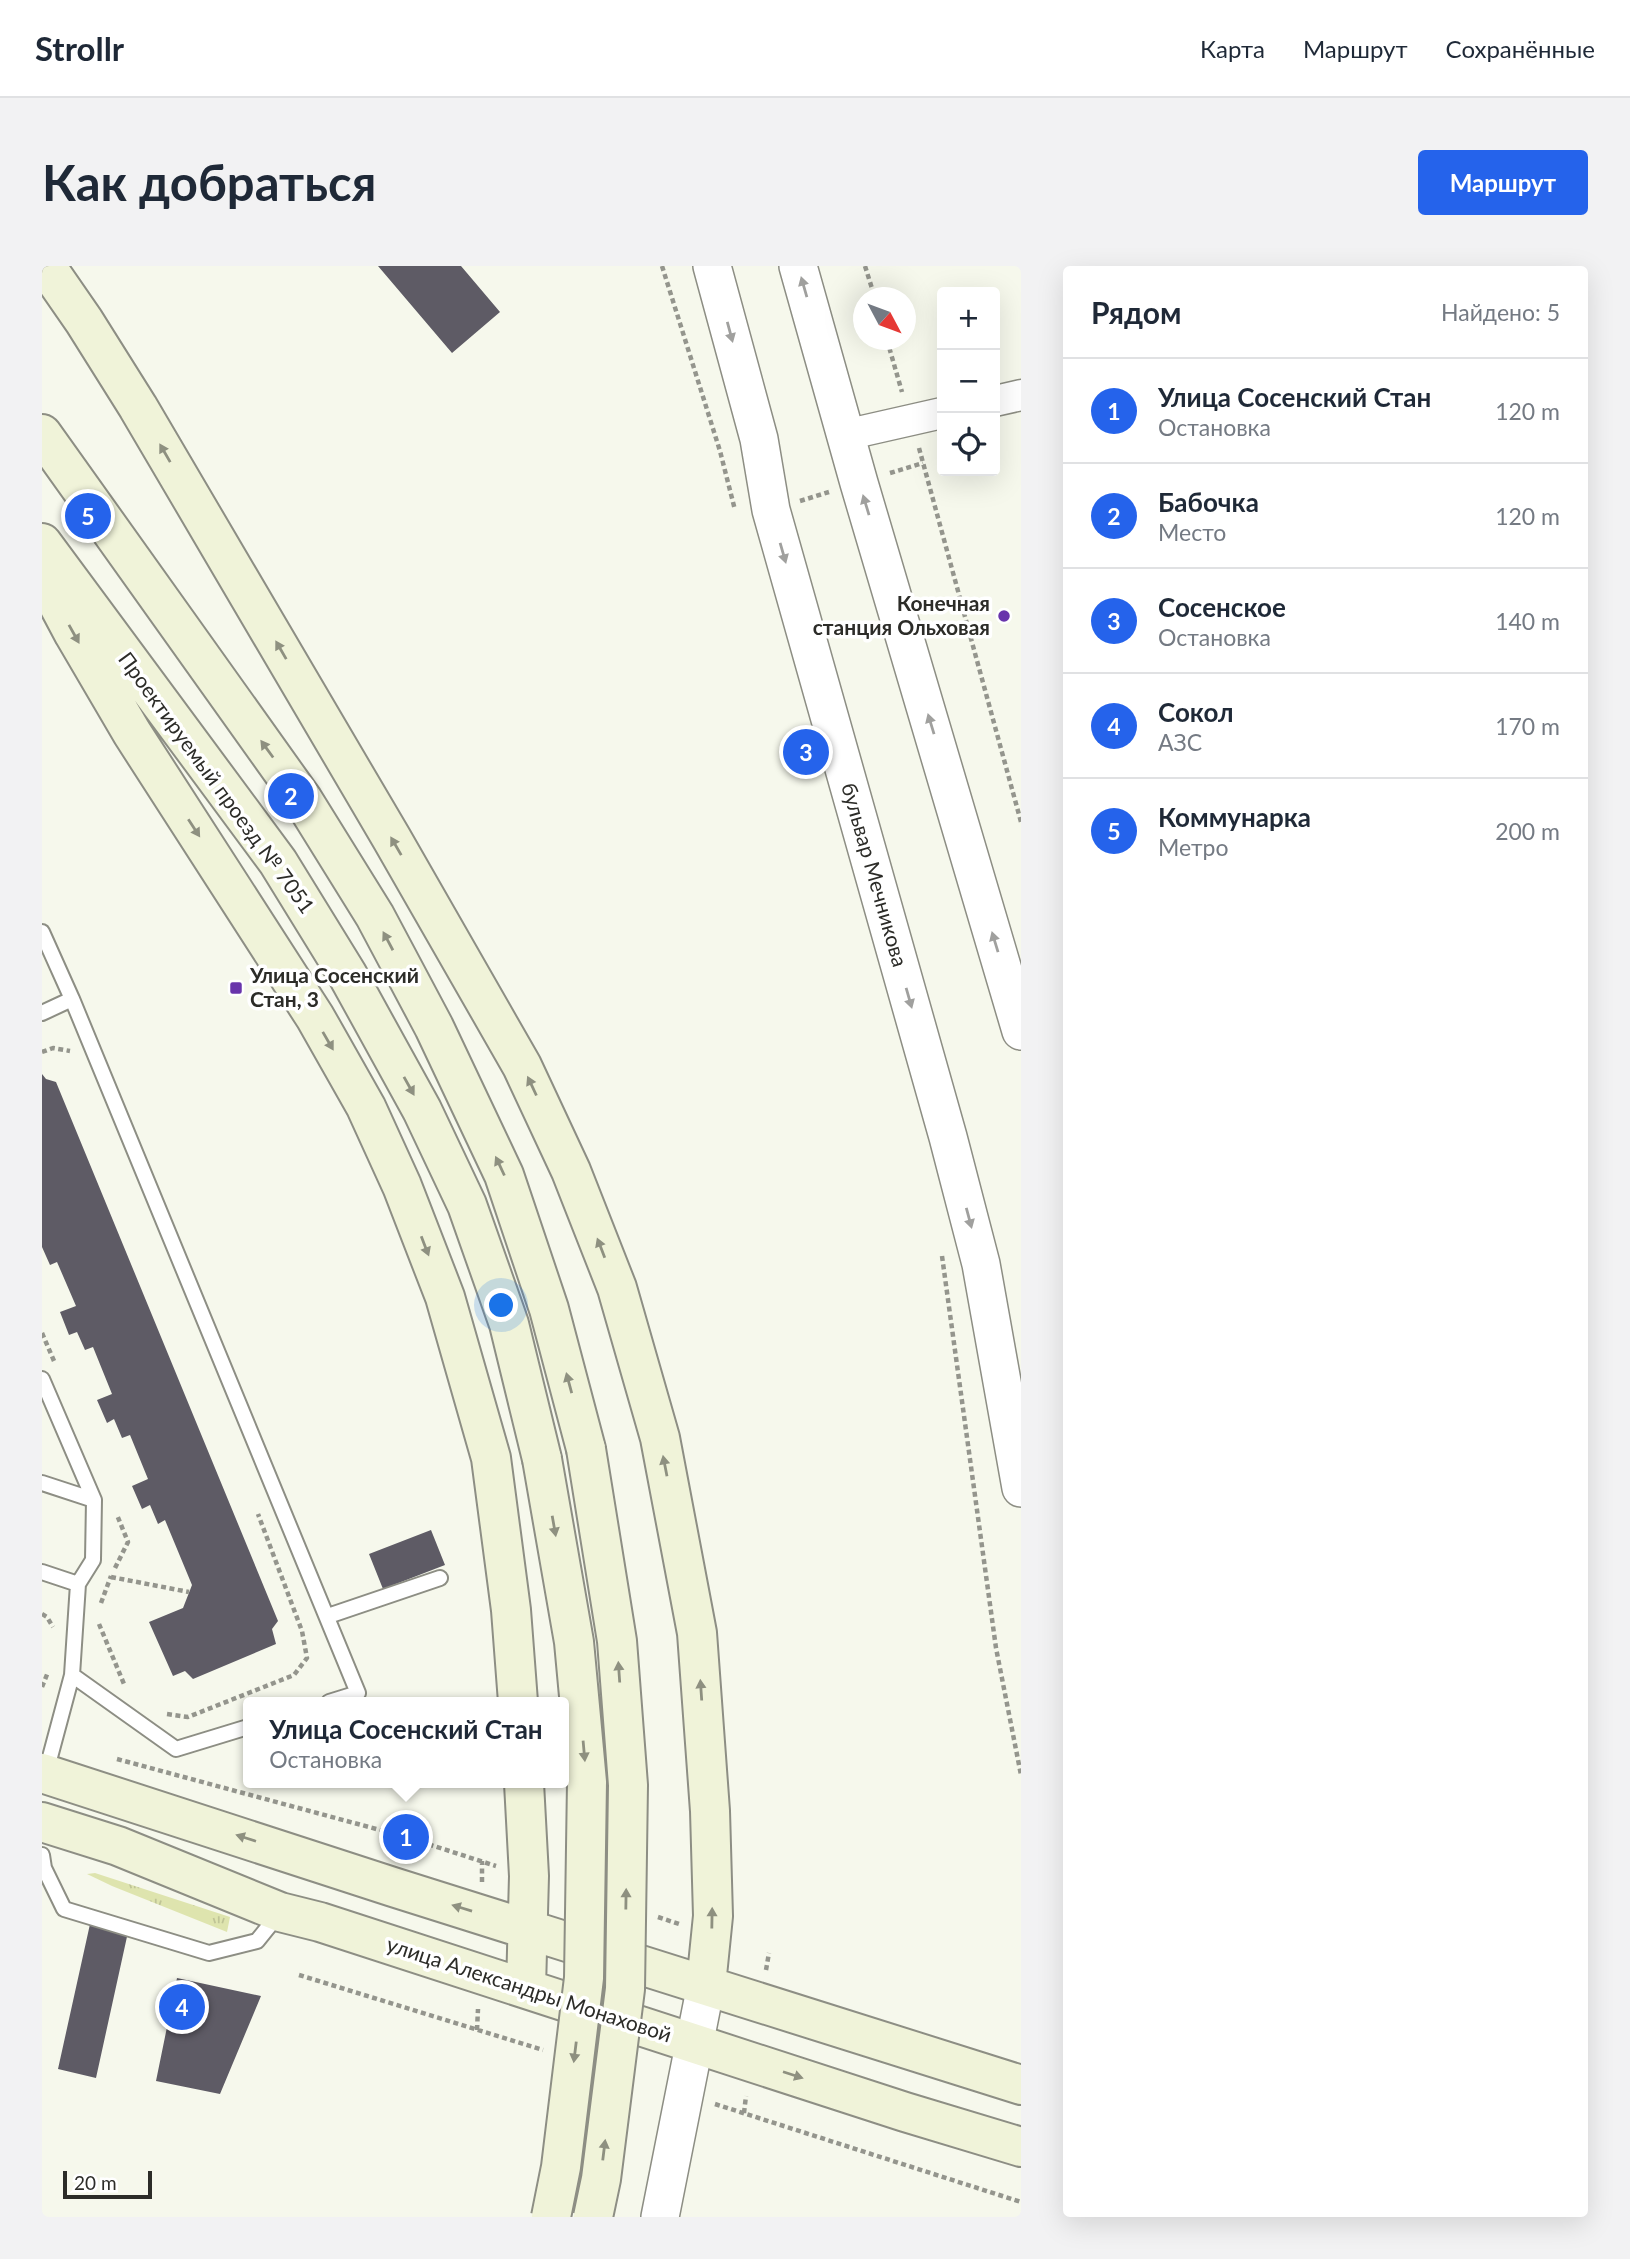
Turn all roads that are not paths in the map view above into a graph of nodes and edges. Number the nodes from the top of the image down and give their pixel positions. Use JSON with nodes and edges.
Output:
{"nodes":[{"id":1,"x":46,"y":266,"type":"edge"},
{"id":2,"x":712,"y":266,"type":"edge"},
{"id":3,"x":798,"y":266,"type":"edge"},
{"id":4,"x":1021,"y":395,"type":"edge"},
{"id":5,"x":1000,"y":400,"type":"edge"},
{"id":6,"x":937,"y":414,"type":"edge"},
{"id":7,"x":42,"y":434,"type":"edge"},
{"id":8,"x":845,"y":435,"type":"junction"},
{"id":9,"x":42,"y":543,"type":"edge"},
{"id":10,"x":42,"y":574,"type":"edge"},
{"id":11,"x":42,"y":932,"type":"edge"},
{"id":12,"x":1016,"y":990,"type":"edge"},
{"id":13,"x":72,"y":999,"type":"junction"},
{"id":14,"x":42,"y":1013,"type":"edge"},
{"id":15,"x":1021,"y":1031,"type":"edge"},
{"id":16,"x":42,"y":1379,"type":"edge"},
{"id":17,"x":42,"y":1483,"type":"edge"},
{"id":18,"x":1021,"y":1488,"type":"edge"},
{"id":19,"x":94,"y":1500,"type":"junction"},
{"id":20,"x":42,"y":1572,"type":"edge"},
{"id":21,"x":440,"y":1578,"type":"dead end"},
{"id":22,"x":78,"y":1584,"type":"junction"},
{"id":23,"x":328,"y":1616,"type":"junction"},
{"id":24,"x":72,"y":1675,"type":"junction"},
{"id":25,"x":346,"y":1697,"type":"edge"},
{"id":26,"x":518,"y":1697,"type":"edge"},
{"id":27,"x":243,"y":1729,"type":"edge"},
{"id":28,"x":44,"y":1773,"type":"edge"},
{"id":29,"x":524,"y":1788,"type":"edge"},
{"id":30,"x":42,"y":1822,"type":"edge"},
{"id":31,"x":42,"y":1855,"type":"edge"},
{"id":32,"x":280,"y":1912,"type":"junction"},
{"id":33,"x":528,"y":1928,"type":"junction"},
{"id":34,"x":706,"y":1986,"type":"junction"},
{"id":35,"x":526,"y":1989,"type":"junction"},
{"id":36,"x":695,"y":2044,"type":"junction"},
{"id":37,"x":1021,"y":2085,"type":"edge"},
{"id":38,"x":1021,"y":2147,"type":"edge"},
{"id":39,"x":551,"y":2217,"type":"edge"},
{"id":40,"x":593,"y":2217,"type":"edge"},
{"id":41,"x":660,"y":2217,"type":"edge"}],
"edges":[{"from":34,"to":1,"type":"main road","one_way":true},
{"from":2,"to":18,"type":"street","name":"бульвар Мечникова","one_way":true},
{"from":8,"to":3,"type":"street","one_way":true},
{"from":4,"to":5,"type":"street"},
{"from":6,"to":8,"type":"street"},
{"from":40,"to":7,"type":"main road","one_way":true,"bridge":true},
{"from":12,"to":8,"type":"street","one_way":true},
{"from":9,"to":39,"type":"main road","name":"Проектируемый проезд № 7051","one_way":true,"bridge":true},
{"from":10,"to":26,"type":"main road","one_way":true},
{"from":11,"to":13,"type":"lane"},
{"from":12,"to":15,"type":"street"},
{"from":13,"to":14,"type":"lane"},
{"from":13,"to":23,"type":"lane"},
{"from":16,"to":19,"type":"lane"},
{"from":17,"to":19,"type":"lane"},
{"from":19,"to":22,"type":"lane"},
{"from":20,"to":22,"type":"lane"},
{"from":21,"to":23,"type":"lane"},
{"from":22,"to":24,"type":"lane"},
{"from":23,"to":25,"type":"lane"},
{"from":24,"to":27,"type":"lane"},
{"from":24,"to":28,"type":"lane"},
{"from":33,"to":28,"type":"main road","one_way":true},
{"from":29,"to":33,"type":"main road"},
{"from":30,"to":32,"type":"main road","name":"улица Александры Монаховой"},
{"from":31,"to":32,"type":"lane"},
{"from":32,"to":35,"type":"main road","name":"улица Александры Монаховой"},
{"from":33,"to":34,"type":"main road"},
{"from":33,"to":35,"type":"main road"},
{"from":34,"to":36,"type":"street"},
{"from":34,"to":37,"type":"main road"},
{"from":35,"to":36,"type":"main road","name":"улица Александры Монаховой"},
{"from":36,"to":38,"type":"main road","name":"улица Александры Монаховой","one_way":true},
{"from":36,"to":41,"type":"street"}]}
